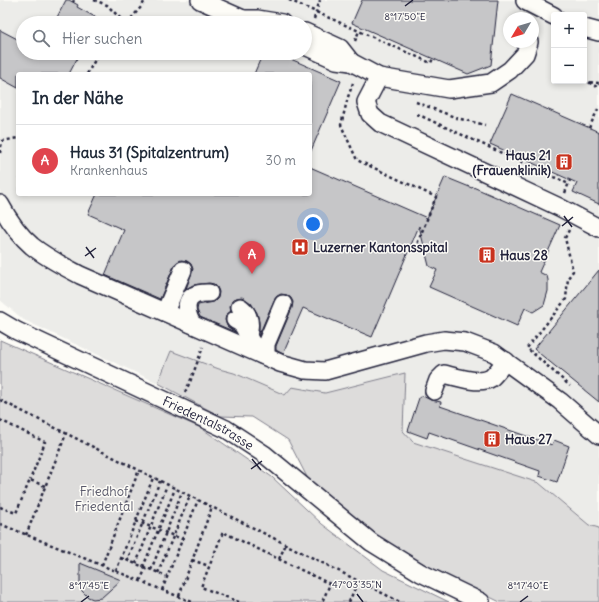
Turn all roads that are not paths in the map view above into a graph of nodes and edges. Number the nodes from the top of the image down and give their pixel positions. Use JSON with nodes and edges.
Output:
{"nodes":[{"id":1,"x":200,"y":0,"type":"edge"},
{"id":2,"x":525,"y":0,"type":"edge"},
{"id":3,"x":527,"y":12,"type":"edge"},
{"id":4,"x":551,"y":14,"type":"edge"},
{"id":5,"x":237,"y":16,"type":"edge"},
{"id":6,"x":587,"y":29,"type":"edge"},
{"id":7,"x":599,"y":32,"type":"edge"},
{"id":8,"x":312,"y":35,"type":"edge"},
{"id":9,"x":527,"y":48,"type":"edge"},
{"id":10,"x":312,"y":49,"type":"edge"},
{"id":11,"x":351,"y":62,"type":"junction"},
{"id":12,"x":379,"y":77,"type":"junction"},
{"id":13,"x":0,"y":204,"type":"edge"},
{"id":14,"x":599,"y":228,"type":"edge"},
{"id":15,"x":183,"y":270,"type":"dead end"},
{"id":16,"x":206,"y":300,"type":"dead end"},
{"id":17,"x":283,"y":304,"type":"dead end"},
{"id":18,"x":187,"y":307,"type":"junction"},
{"id":19,"x":168,"y":313,"type":"junction"},
{"id":20,"x":238,"y":313,"type":"dead end"},
{"id":21,"x":0,"y":321,"type":"edge"},
{"id":22,"x":192,"y":324,"type":"junction"},
{"id":23,"x":241,"y":338,"type":"junction"},
{"id":24,"x":262,"y":355,"type":"junction"},
{"id":25,"x":506,"y":361,"type":"junction"},
{"id":26,"x":434,"y":391,"type":"dead end"},
{"id":27,"x":599,"y":435,"type":"edge"},
{"id":28,"x":481,"y":602,"type":"edge"}],
"edges":[{"from":1,"to":5,"type":"street"},
{"from":2,"to":3,"type":"street"},
{"from":2,"to":4,"type":"street"},
{"from":6,"to":7,"type":"street"},
{"from":8,"to":11,"type":"street"},
{"from":9,"to":12,"type":"street"},
{"from":10,"to":11,"type":"street"},
{"from":11,"to":12,"type":"street"},
{"from":12,"to":14,"type":"street"},
{"from":13,"to":19,"type":"street"},
{"from":15,"to":19,"type":"street"},
{"from":16,"to":18,"type":"street"},
{"from":17,"to":24,"type":"street"},
{"from":18,"to":19,"type":"street"},
{"from":18,"to":22,"type":"street"},
{"from":19,"to":22,"type":"street"},
{"from":20,"to":23,"type":"street"},
{"from":21,"to":28,"type":"street","name":"Friedentalstrasse"},
{"from":22,"to":23,"type":"street"},
{"from":23,"to":24,"type":"street"},
{"from":24,"to":25,"type":"street"},
{"from":25,"to":26,"type":"street"},
{"from":25,"to":27,"type":"street"}]}
